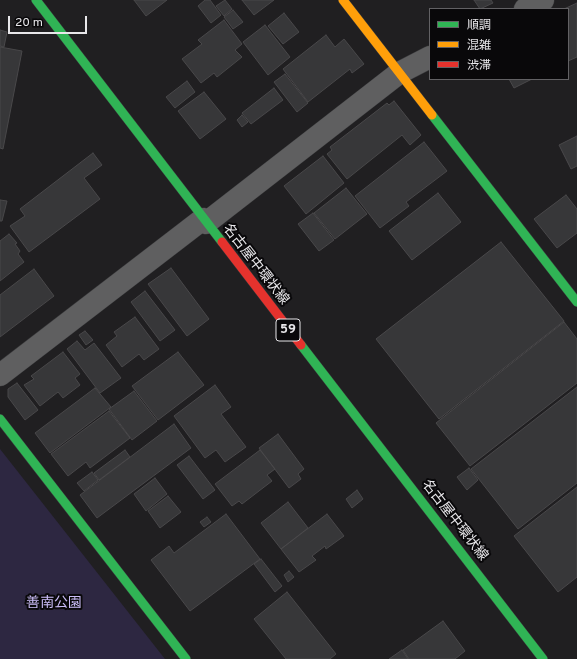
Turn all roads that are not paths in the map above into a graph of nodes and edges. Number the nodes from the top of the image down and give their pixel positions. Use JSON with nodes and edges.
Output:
{"nodes":[{"id":1,"x":36,"y":0,"type":"edge"},
{"id":2,"x":343,"y":0,"type":"edge"},
{"id":3,"x":543,"y":0,"type":"edge"},
{"id":4,"x":527,"y":8,"type":"edge"},
{"id":5,"x":429,"y":58,"type":"edge"},
{"id":6,"x":399,"y":73,"type":"junction"},
{"id":7,"x":204,"y":221,"type":"junction"},
{"id":8,"x":577,"y":302,"type":"edge"},
{"id":9,"x":0,"y":375,"type":"edge"},
{"id":10,"x":0,"y":419,"type":"edge"},
{"id":11,"x":186,"y":659,"type":"edge"},
{"id":12,"x":543,"y":659,"type":"edge"}],
"edges":[{"from":1,"to":7,"type":"main road","name":"名古屋中環状線","number":"59"},
{"from":2,"to":6,"type":"main road"},
{"from":3,"to":4,"type":"street"},
{"from":5,"to":6,"type":"street"},
{"from":6,"to":7,"type":"street"},
{"from":6,"to":8,"type":"main road"},
{"from":7,"to":9,"type":"street"},
{"from":7,"to":12,"type":"main road","name":"名古屋中環状線","number":"59"},
{"from":10,"to":11,"type":"main road"}]}
